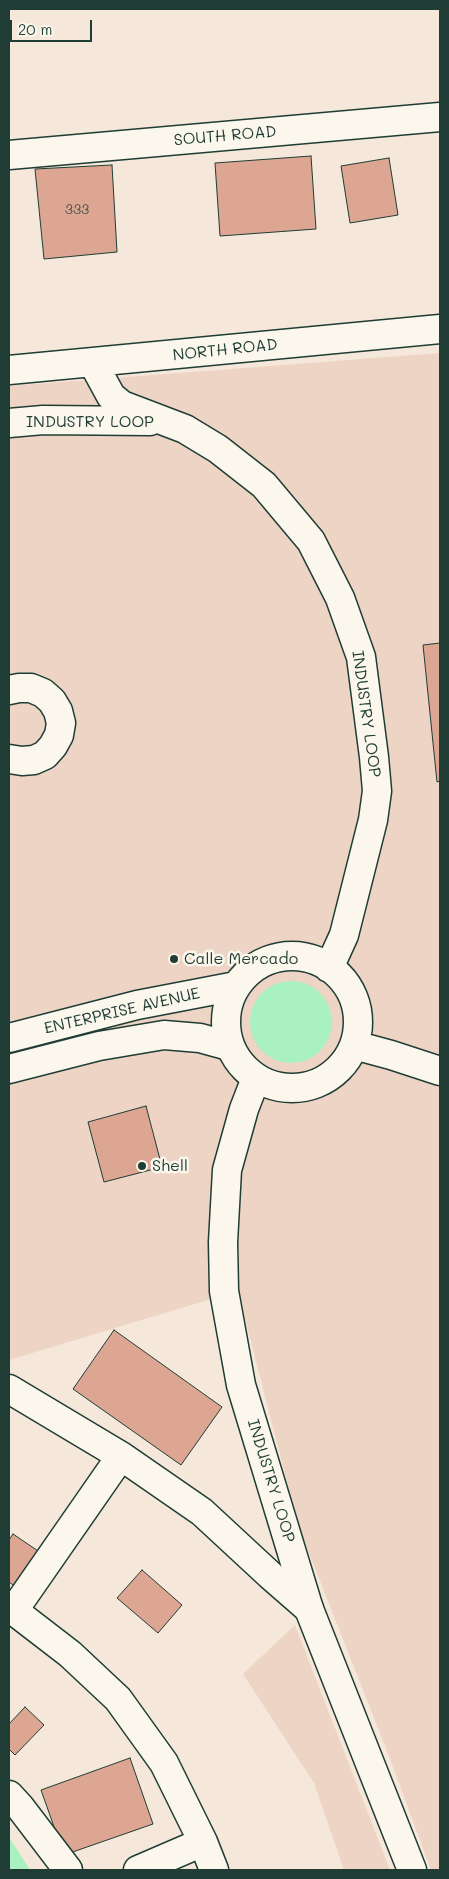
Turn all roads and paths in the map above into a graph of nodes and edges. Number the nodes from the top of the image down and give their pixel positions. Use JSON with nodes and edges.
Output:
{"nodes":[{"id":1,"x":440,"y":117,"type":"edge"},
{"id":2,"x":9,"y":155,"type":"edge"},
{"id":3,"x":440,"y":329,"type":"edge"},
{"id":4,"x":93,"y":363,"type":"junction"},
{"id":5,"x":9,"y":370,"type":"edge"},
{"id":6,"x":164,"y":421,"type":"junction"},
{"id":7,"x":9,"y":423,"type":"edge"},
{"id":8,"x":9,"y":690,"type":"edge"},
{"id":9,"x":9,"y":758,"type":"edge"},
{"id":10,"x":329,"y":968,"type":"junction"},
{"id":11,"x":236,"y":986,"type":"junction"},
{"id":12,"x":9,"y":1038,"type":"edge"},
{"id":13,"x":354,"y":1045,"type":"junction"},
{"id":14,"x":229,"y":1046,"type":"junction"},
{"id":15,"x":9,"y":1069,"type":"edge"},
{"id":16,"x":440,"y":1071,"type":"edge"},
{"id":17,"x":256,"y":1078,"type":"junction"},
{"id":18,"x":9,"y":1389,"type":"edge"},
{"id":19,"x":120,"y":1456,"type":"junction"},
{"id":20,"x":11,"y":1609,"type":"edge"},
{"id":21,"x":309,"y":1609,"type":"junction"},
{"id":22,"x":9,"y":1795,"type":"edge"},
{"id":23,"x":203,"y":1842,"type":"junction"},
{"id":24,"x":68,"y":1870,"type":"edge"},
{"id":25,"x":138,"y":1870,"type":"edge"},
{"id":26,"x":214,"y":1870,"type":"edge"},
{"id":27,"x":412,"y":1870,"type":"edge"}],
"edges":[{"from":1,"to":2,"type":"street","name":"SOUTH ROAD"},
{"from":3,"to":4,"type":"street","name":"NORTH ROAD"},
{"from":4,"to":5,"type":"street","name":"NORTH ROAD"},
{"from":4,"to":6,"type":"street"},
{"from":6,"to":7,"type":"street","name":"INDUSTRY LOOP"},
{"from":6,"to":10,"type":"street","name":"INDUSTRY LOOP"},
{"from":8,"to":9,"type":"street"},
{"from":10,"to":11,"type":"street"},
{"from":10,"to":13,"type":"street"},
{"from":11,"to":12,"type":"street","name":"ENTERPRISE AVENUE"},
{"from":11,"to":14,"type":"street"},
{"from":13,"to":16,"type":"street"},
{"from":13,"to":17,"type":"street"},
{"from":14,"to":15,"type":"street","name":"ENTERPRISE AVENUE"},
{"from":14,"to":17,"type":"street"},
{"from":17,"to":21,"type":"street","name":"INDUSTRY LOOP"},
{"from":18,"to":19,"type":"street"},
{"from":19,"to":20,"type":"street"},
{"from":19,"to":21,"type":"street"},
{"from":20,"to":23,"type":"street"},
{"from":21,"to":27,"type":"street","name":"INDUSTRY LOOP"},
{"from":22,"to":24,"type":"street"},
{"from":23,"to":25,"type":"street"},
{"from":23,"to":26,"type":"street"}]}
